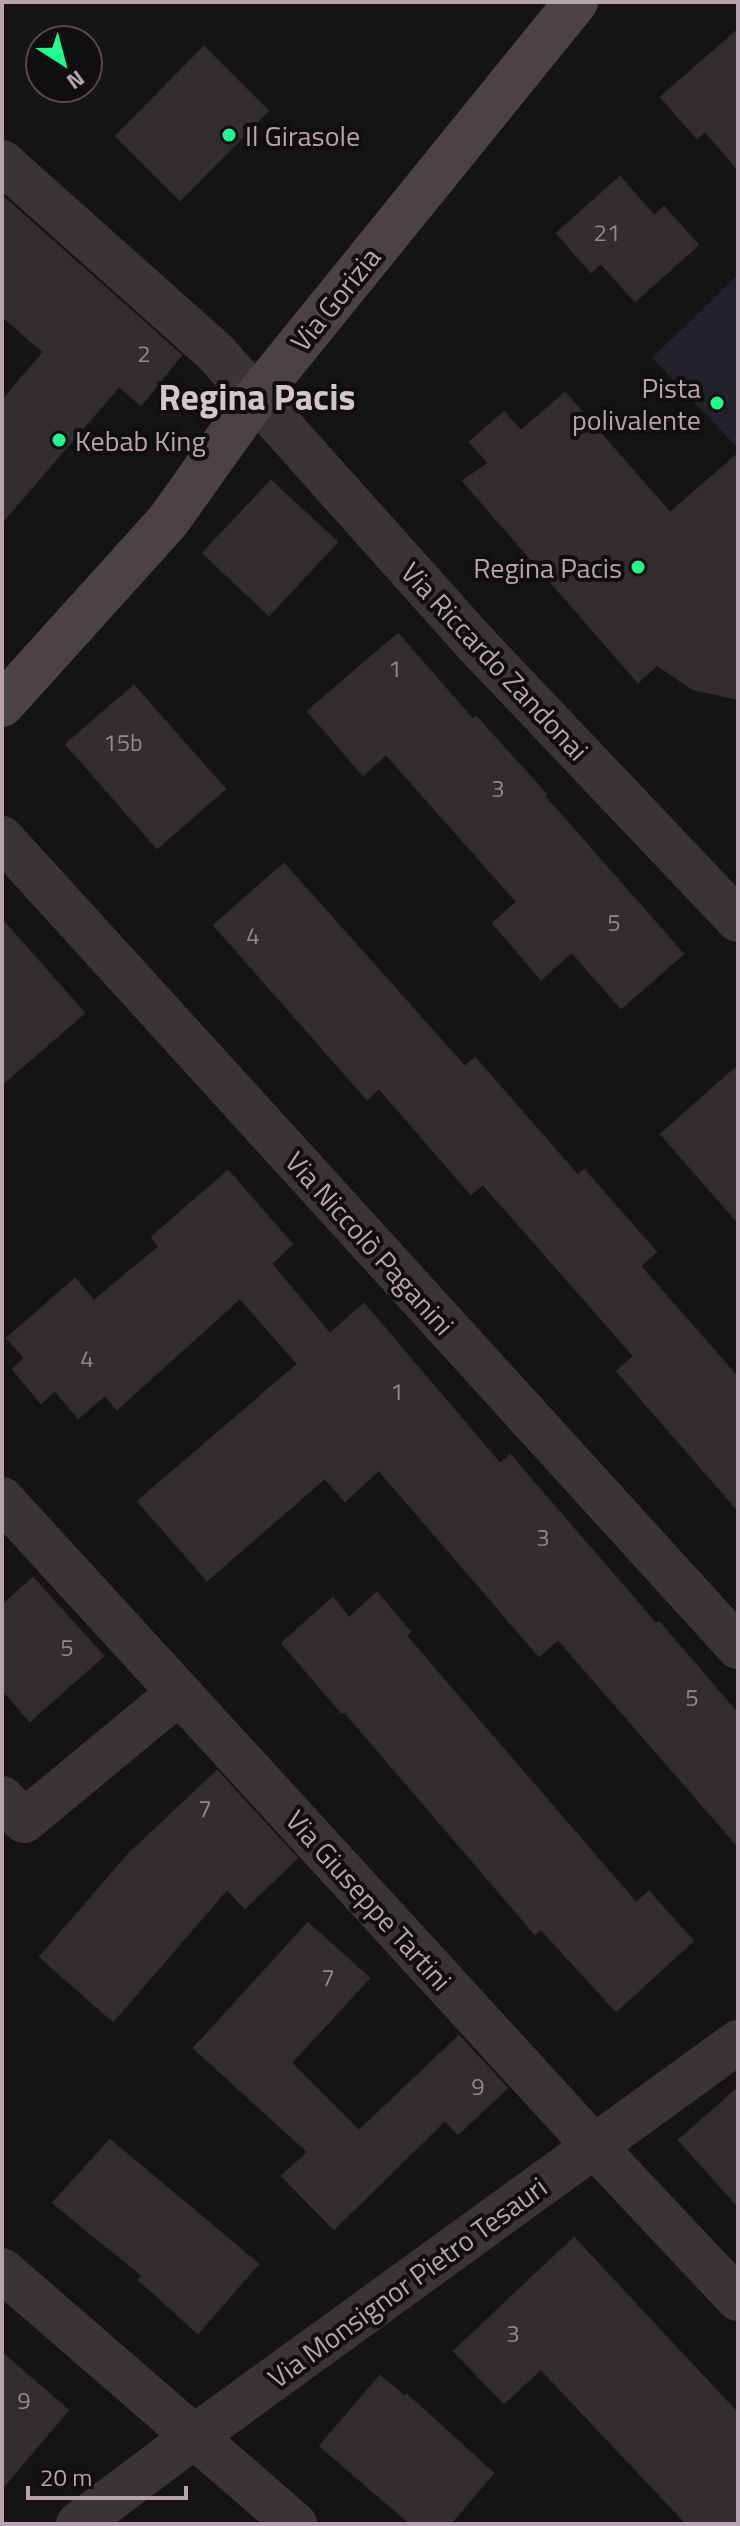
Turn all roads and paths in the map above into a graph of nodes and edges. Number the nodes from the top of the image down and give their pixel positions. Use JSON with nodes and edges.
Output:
{"nodes":[{"id":1,"x":576,"y":2,"type":"edge"},
{"id":2,"x":2,"y":162,"type":"edge"},
{"id":3,"x":257,"y":396,"type":"junction"},
{"id":4,"x":2,"y":705,"type":"edge"},
{"id":5,"x":2,"y":838,"type":"edge"},
{"id":6,"x":738,"y":920,"type":"edge"},
{"id":7,"x":2,"y":1499,"type":"edge"},
{"id":8,"x":738,"y":1647,"type":"edge"},
{"id":9,"x":179,"y":1693,"type":"junction"},
{"id":10,"x":2,"y":1798,"type":"edge"},
{"id":11,"x":738,"y":2042,"type":"edge"},
{"id":12,"x":595,"y":2147,"type":"junction"},
{"id":13,"x":2,"y":2270,"type":"edge"},
{"id":14,"x":738,"y":2299,"type":"edge"},
{"id":15,"x":195,"y":2436,"type":"junction"},
{"id":16,"x":78,"y":2524,"type":"edge"},
{"id":17,"x":295,"y":2524,"type":"edge"}],
"edges":[{"from":1,"to":3,"type":"main road","name":"Via Gorizia"},
{"from":2,"to":3,"type":"street","name":"Via Riccardo Zandonai"},
{"from":3,"to":4,"type":"main road","name":"Via Gorizia"},
{"from":3,"to":6,"type":"street","name":"Via Riccardo Zandonai"},
{"from":5,"to":8,"type":"street","name":"Via Niccolò Paganini"},
{"from":7,"to":9,"type":"street","name":"Via Giuseppe Tartini"},
{"from":9,"to":10,"type":"street"},
{"from":9,"to":12,"type":"street","name":"Via Giuseppe Tartini"},
{"from":11,"to":12,"type":"street","name":"Via Monsignor Pietro Tesauri"},
{"from":12,"to":14,"type":"street","name":"Via Giuseppe Tartini"},
{"from":12,"to":15,"type":"street","name":"Via Monsignor Pietro Tesauri"},
{"from":13,"to":15,"type":"street"},
{"from":15,"to":16,"type":"street","name":"Via Monsignor Pietro Tesauri"},
{"from":15,"to":17,"type":"street"}]}
